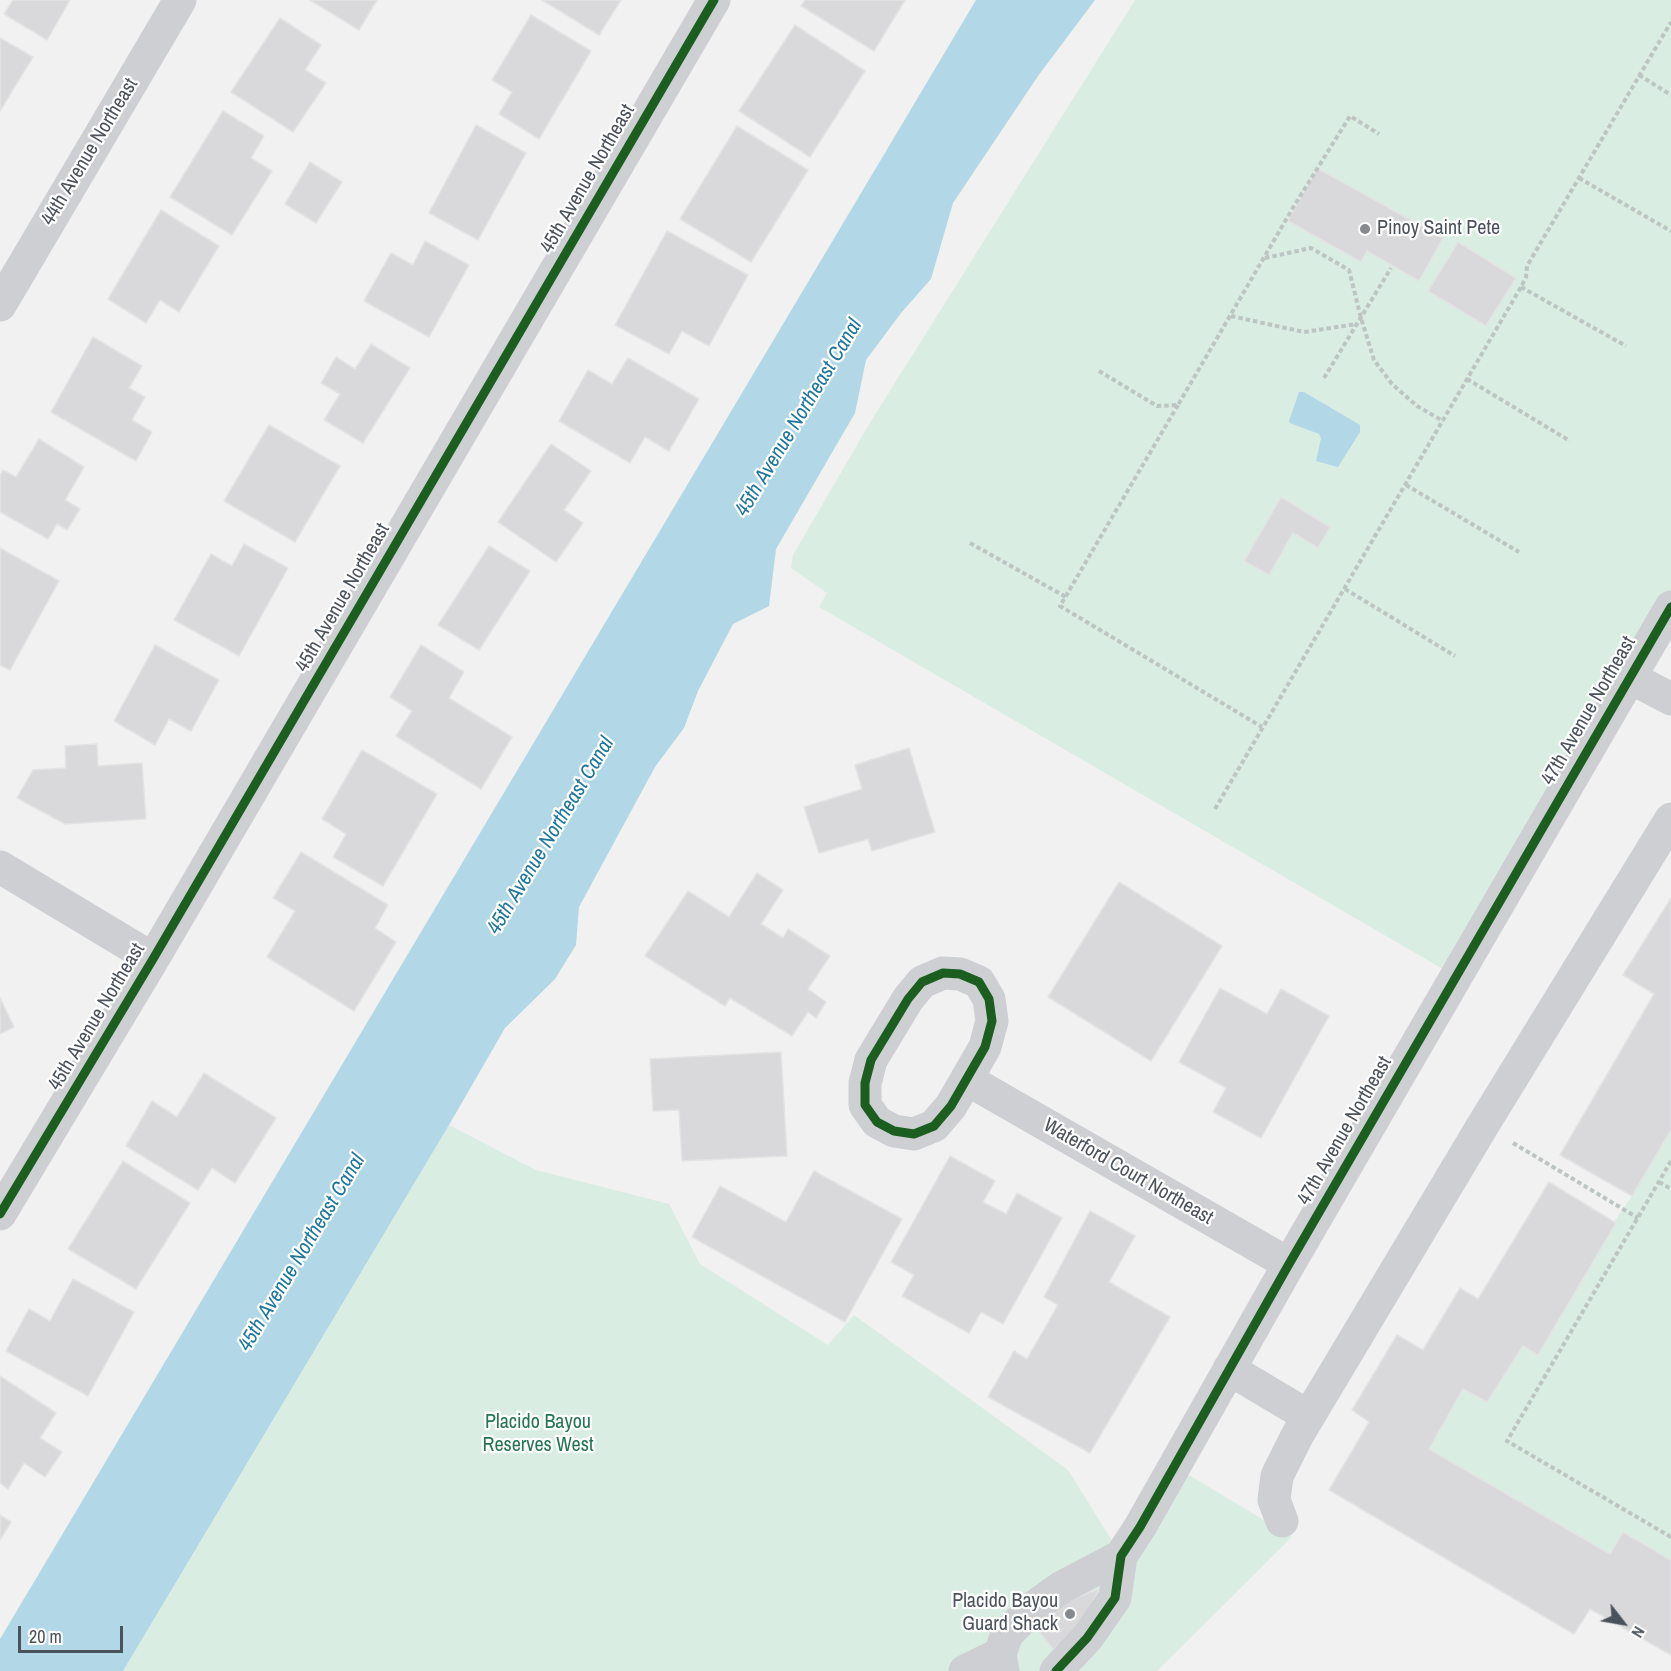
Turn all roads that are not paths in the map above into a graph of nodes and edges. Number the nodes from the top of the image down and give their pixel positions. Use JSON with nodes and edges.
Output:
{"nodes":[{"id":1,"x":180,"y":0,"type":"edge"},
{"id":2,"x":714,"y":0,"type":"edge"},
{"id":3,"x":0,"y":305,"type":"edge"},
{"id":4,"x":1671,"y":607,"type":"edge"},
{"id":5,"x":1629,"y":676,"type":"junction"},
{"id":6,"x":1671,"y":699,"type":"edge"},
{"id":7,"x":1671,"y":819,"type":"edge"},
{"id":8,"x":0,"y":867,"type":"edge"},
{"id":9,"x":153,"y":959,"type":"junction"},
{"id":10,"x":968,"y":1080,"type":"junction"},
{"id":11,"x":0,"y":1214,"type":"edge"},
{"id":12,"x":1289,"y":1264,"type":"junction"},
{"id":13,"x":1229,"y":1369,"type":"junction"},
{"id":14,"x":1308,"y":1416,"type":"junction"},
{"id":15,"x":1282,"y":1521,"type":"dead end"},
{"id":16,"x":1121,"y":1556,"type":"junction"},
{"id":17,"x":1001,"y":1663,"type":"edge"},
{"id":18,"x":964,"y":1671,"type":"edge"},
{"id":19,"x":1056,"y":1671,"type":"edge"}],
"edges":[{"from":1,"to":3,"type":"street","name":"44th Avenue Northeast"},
{"from":2,"to":9,"type":"street","name":"45th Avenue Northeast"},
{"from":4,"to":5,"type":"street","name":"47th Avenue Northeast"},
{"from":5,"to":6,"type":"street"},
{"from":5,"to":12,"type":"street","name":"47th Avenue Northeast"},
{"from":7,"to":14,"type":"street"},
{"from":8,"to":9,"type":"street"},
{"from":9,"to":11,"type":"street","name":"45th Avenue Northeast"},
{"from":10,"to":10,"type":"street"},
{"from":10,"to":12,"type":"street","name":"Waterford Court Northeast"},
{"from":12,"to":13,"type":"street","name":"47th Avenue Northeast"},
{"from":13,"to":14,"type":"street"},
{"from":13,"to":16,"type":"street","name":"47th Avenue Northeast"},
{"from":14,"to":15,"type":"street"},
{"from":16,"to":17,"type":"street","name":"47th Avenue Northeast"},
{"from":16,"to":19,"type":"street","name":"47th Avenue Northeast"},
{"from":17,"to":18,"type":"street","name":"47th Avenue Northeast"}]}
